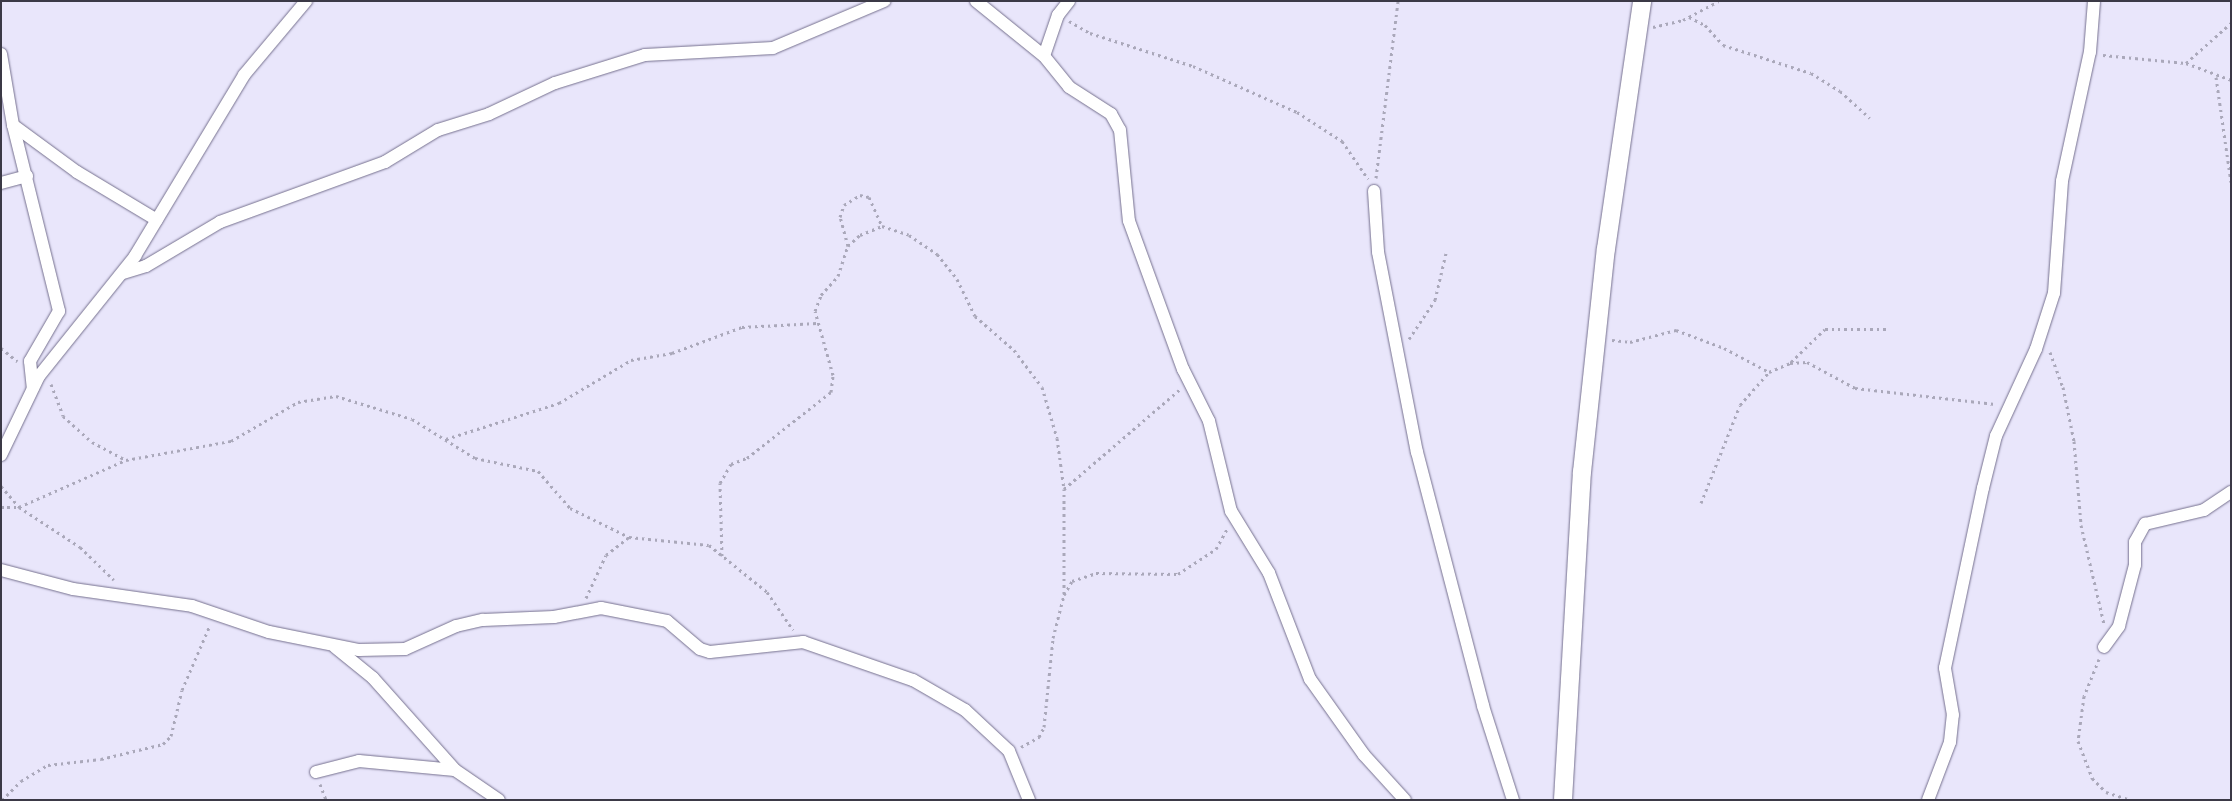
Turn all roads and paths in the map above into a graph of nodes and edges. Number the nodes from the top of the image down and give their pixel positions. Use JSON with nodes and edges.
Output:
{"nodes":[{"id":1,"x":306,"y":1,"type":"edge"},
{"id":2,"x":884,"y":1,"type":"edge"},
{"id":3,"x":976,"y":1,"type":"edge"},
{"id":4,"x":1069,"y":1,"type":"edge"},
{"id":5,"x":1398,"y":1,"type":"edge"},
{"id":6,"x":1642,"y":1,"type":"edge"},
{"id":7,"x":1718,"y":1,"type":"edge"},
{"id":8,"x":2094,"y":1,"type":"edge"},
{"id":9,"x":1058,"y":15,"type":"junction"},
{"id":10,"x":1689,"y":17,"type":"junction"},
{"id":11,"x":2231,"y":22,"type":"edge"},
{"id":12,"x":1638,"y":32,"type":"junction"},
{"id":13,"x":2090,"y":52,"type":"junction"},
{"id":14,"x":1,"y":54,"type":"edge"},
{"id":15,"x":1044,"y":56,"type":"junction"},
{"id":16,"x":2186,"y":63,"type":"junction"},
{"id":17,"x":2216,"y":78,"type":"junction"},
{"id":18,"x":2231,"y":80,"type":"edge"},
{"id":19,"x":1870,"y":118,"type":"dead end"},
{"id":20,"x":13,"y":125,"type":"junction"},
{"id":21,"x":27,"y":176,"type":"junction"},
{"id":22,"x":2231,"y":182,"type":"edge"},
{"id":23,"x":1,"y":183,"type":"edge"},
{"id":24,"x":1374,"y":191,"type":"junction"},
{"id":25,"x":157,"y":220,"type":"junction"},
{"id":26,"x":882,"y":226,"type":"junction"},
{"id":27,"x":848,"y":246,"type":"junction"},
{"id":28,"x":1446,"y":253,"type":"dead end"},
{"id":29,"x":123,"y":273,"type":"junction"},
{"id":30,"x":817,"y":323,"type":"junction"},
{"id":31,"x":1887,"y":329,"type":"dead end"},
{"id":32,"x":2042,"y":333,"type":"junction"},
{"id":33,"x":1596,"y":337,"type":"junction"},
{"id":34,"x":1398,"y":356,"type":"junction"},
{"id":35,"x":50,"y":363,"type":"junction"},
{"id":36,"x":1790,"y":363,"type":"junction"},
{"id":37,"x":1769,"y":372,"type":"junction"},
{"id":38,"x":1188,"y":380,"type":"junction"},
{"id":39,"x":32,"y":388,"type":"junction"},
{"id":40,"x":2011,"y":406,"type":"junction"},
{"id":41,"x":446,"y":439,"type":"junction"},
{"id":42,"x":1,"y":455,"type":"edge"},
{"id":43,"x":126,"y":460,"type":"junction"},
{"id":44,"x":1,"y":486,"type":"edge"},
{"id":45,"x":1064,"y":488,"type":"junction"},
{"id":46,"x":2231,"y":492,"type":"edge"},
{"id":47,"x":1701,"y":503,"type":"dead end"},
{"id":48,"x":1,"y":507,"type":"edge"},
{"id":49,"x":19,"y":507,"type":"junction"},
{"id":50,"x":1231,"y":511,"type":"junction"},
{"id":51,"x":629,"y":537,"type":"junction"},
{"id":52,"x":722,"y":556,"type":"junction"},
{"id":53,"x":1,"y":570,"type":"edge"},
{"id":54,"x":1064,"y":594,"type":"junction"},
{"id":55,"x":132,"y":598,"type":"junction"},
{"id":56,"x":578,"y":612,"type":"junction"},
{"id":57,"x":216,"y":614,"type":"junction"},
{"id":58,"x":803,"y":642,"type":"junction"},
{"id":59,"x":333,"y":646,"type":"junction"},
{"id":60,"x":2104,"y":647,"type":"junction"},
{"id":61,"x":1009,"y":751,"type":"junction"},
{"id":62,"x":456,"y":770,"type":"junction"},
{"id":63,"x":316,"y":772,"type":"dead end"},
{"id":64,"x":2,"y":800,"type":"edge"},
{"id":65,"x":499,"y":800,"type":"edge"},
{"id":66,"x":1029,"y":800,"type":"edge"},
{"id":67,"x":1405,"y":800,"type":"edge"},
{"id":68,"x":1513,"y":800,"type":"edge"},
{"id":69,"x":1563,"y":800,"type":"edge"},
{"id":70,"x":1928,"y":800,"type":"edge"},
{"id":71,"x":2131,"y":800,"type":"edge"}],
"edges":[{"from":1,"to":25,"type":"street"},
{"from":2,"to":29,"type":"street"},
{"from":3,"to":15,"type":"street"},
{"from":4,"to":9,"type":"street"},
{"from":5,"to":24,"type":"path"},
{"from":6,"to":12,"type":"street"},
{"from":7,"to":10,"type":"path"},
{"from":8,"to":13,"type":"street"},
{"from":9,"to":15,"type":"street"},
{"from":9,"to":24,"type":"path"},
{"from":10,"to":12,"type":"path"},
{"from":10,"to":19,"type":"path"},
{"from":11,"to":16,"type":"path"},
{"from":12,"to":33,"type":"street"},
{"from":13,"to":16,"type":"path"},
{"from":13,"to":32,"type":"street"},
{"from":14,"to":20,"type":"street"},
{"from":15,"to":38,"type":"street"},
{"from":16,"to":17,"type":"path"},
{"from":17,"to":18,"type":"path"},
{"from":17,"to":22,"type":"path"},
{"from":20,"to":21,"type":"street"},
{"from":20,"to":25,"type":"street"},
{"from":21,"to":23,"type":"street"},
{"from":21,"to":39,"type":"street"},
{"from":24,"to":34,"type":"street"},
{"from":25,"to":29,"type":"street"},
{"from":26,"to":27,"type":"path"},
{"from":26,"to":27,"type":"path"},
{"from":26,"to":45,"type":"path"},
{"from":27,"to":30,"type":"path"},
{"from":28,"to":34,"type":"path"},
{"from":29,"to":35,"type":"street"},
{"from":30,"to":41,"type":"path"},
{"from":30,"to":52,"type":"path"},
{"from":31,"to":36,"type":"path"},
{"from":32,"to":40,"type":"street"},
{"from":32,"to":60,"type":"path"},
{"from":33,"to":37,"type":"path"},
{"from":33,"to":69,"type":"street"},
{"from":34,"to":68,"type":"street"},
{"from":35,"to":39,"type":"street"},
{"from":35,"to":43,"type":"path"},
{"from":36,"to":37,"type":"path"},
{"from":36,"to":40,"type":"path"},
{"from":37,"to":47,"type":"path"},
{"from":38,"to":45,"type":"path"},
{"from":38,"to":50,"type":"street"},
{"from":39,"to":42,"type":"street"},
{"from":40,"to":70,"type":"street"},
{"from":41,"to":43,"type":"path"},
{"from":41,"to":51,"type":"path"},
{"from":43,"to":49,"type":"path"},
{"from":44,"to":49,"type":"path"},
{"from":45,"to":54,"type":"path"},
{"from":46,"to":60,"type":"street"},
{"from":48,"to":49,"type":"path"},
{"from":49,"to":55,"type":"path"},
{"from":50,"to":54,"type":"path"},
{"from":50,"to":67,"type":"street"},
{"from":51,"to":52,"type":"path"},
{"from":51,"to":56,"type":"path"},
{"from":52,"to":58,"type":"path"},
{"from":53,"to":55,"type":"street"},
{"from":54,"to":61,"type":"path"},
{"from":55,"to":57,"type":"street"},
{"from":56,"to":58,"type":"street"},
{"from":56,"to":59,"type":"street"},
{"from":57,"to":59,"type":"street"},
{"from":57,"to":64,"type":"path"},
{"from":58,"to":61,"type":"street"},
{"from":59,"to":62,"type":"street"},
{"from":60,"to":71,"type":"path"},
{"from":61,"to":66,"type":"street"},
{"from":62,"to":63,"type":"street"},
{"from":62,"to":65,"type":"street"}]}
